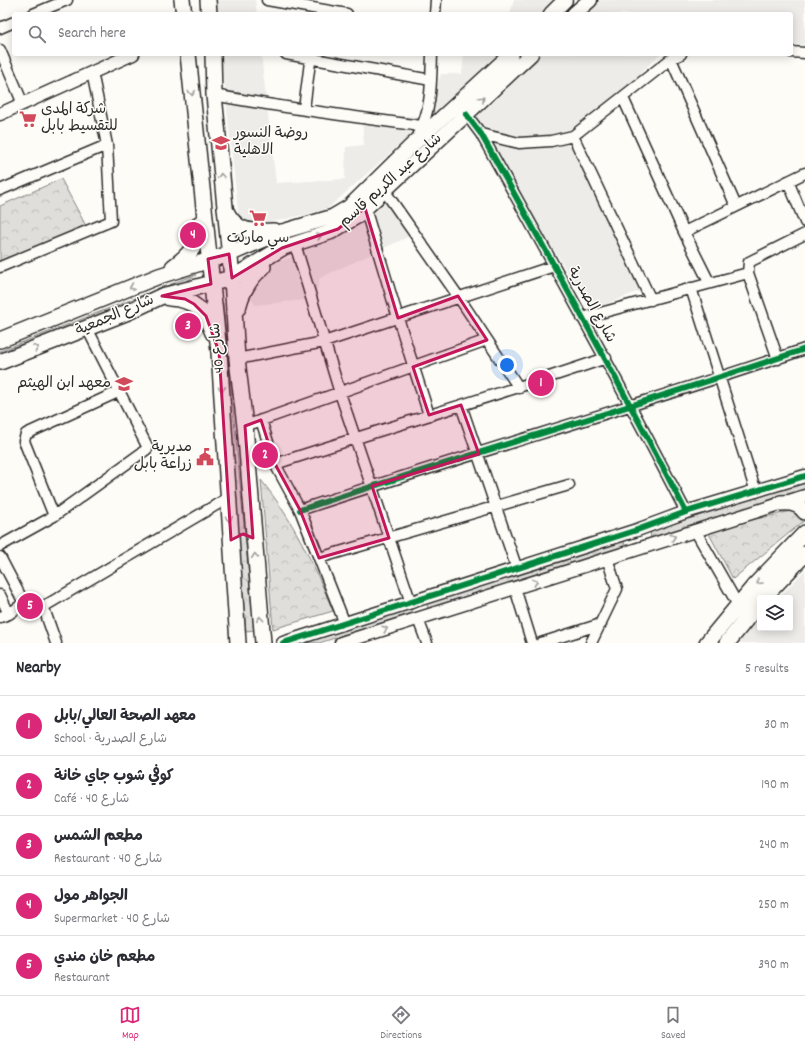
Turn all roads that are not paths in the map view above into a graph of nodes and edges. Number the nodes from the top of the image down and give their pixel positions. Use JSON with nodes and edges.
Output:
{"nodes":[{"id":1,"x":67,"y":0,"type":"edge"},
{"id":2,"x":182,"y":0,"type":"edge"},
{"id":3,"x":208,"y":0,"type":"edge"},
{"id":4,"x":267,"y":0,"type":"edge"},
{"id":5,"x":436,"y":0,"type":"edge"},
{"id":6,"x":564,"y":0,"type":"edge"},
{"id":7,"x":590,"y":0,"type":"edge"},
{"id":8,"x":315,"y":7,"type":"edge"},
{"id":9,"x":38,"y":12,"type":"edge"},
{"id":10,"x":184,"y":12,"type":"edge"},
{"id":11,"x":210,"y":12,"type":"edge"},
{"id":12,"x":338,"y":12,"type":"edge"},
{"id":13,"x":435,"y":12,"type":"edge"},
{"id":14,"x":553,"y":12,"type":"edge"},
{"id":15,"x":576,"y":12,"type":"edge"},
{"id":16,"x":12,"y":23,"type":"edge"},
{"id":17,"x":0,"y":28,"type":"edge"},
{"id":18,"x":0,"y":50,"type":"edge"},
{"id":19,"x":793,"y":52,"type":"edge"},
{"id":20,"x":805,"y":53,"type":"edge"},
{"id":21,"x":128,"y":56,"type":"edge"},
{"id":22,"x":188,"y":56,"type":"edge"},
{"id":23,"x":213,"y":56,"type":"edge"},
{"id":24,"x":311,"y":56,"type":"edge"},
{"id":25,"x":432,"y":56,"type":"edge"},
{"id":26,"x":509,"y":56,"type":"edge"},
{"id":27,"x":529,"y":56,"type":"edge"},
{"id":28,"x":677,"y":56,"type":"edge"},
{"id":29,"x":671,"y":59,"type":"junction"},
{"id":30,"x":92,"y":72,"type":"junction"},
{"id":31,"x":431,"y":80,"type":"junction"},
{"id":32,"x":214,"y":95,"type":"junction"},
{"id":33,"x":623,"y":98,"type":"junction"},
{"id":34,"x":23,"y":104,"type":"junction"},
{"id":35,"x":304,"y":109,"type":"junction"},
{"id":36,"x":427,"y":110,"type":"junction"},
{"id":37,"x":0,"y":114,"type":"edge"},
{"id":38,"x":466,"y":114,"type":"junction"},
{"id":39,"x":443,"y":117,"type":"junction"},
{"id":40,"x":422,"y":126,"type":"junction"},
{"id":41,"x":481,"y":134,"type":"junction"},
{"id":42,"x":573,"y":136,"type":"junction"},
{"id":43,"x":107,"y":145,"type":"junction"},
{"id":44,"x":409,"y":148,"type":"junction"},
{"id":45,"x":805,"y":173,"type":"edge"},
{"id":46,"x":788,"y":180,"type":"junction"},
{"id":47,"x":0,"y":190,"type":"edge"},
{"id":48,"x":384,"y":190,"type":"junction"},
{"id":49,"x":223,"y":196,"type":"junction"},
{"id":50,"x":203,"y":205,"type":"junction"},
{"id":51,"x":736,"y":206,"type":"junction"},
{"id":52,"x":366,"y":208,"type":"junction"},
{"id":53,"x":805,"y":222,"type":"edge"},
{"id":54,"x":281,"y":232,"type":"junction"},
{"id":55,"x":684,"y":232,"type":"junction"},
{"id":56,"x":805,"y":234,"type":"edge"},
{"id":57,"x":289,"y":246,"type":"junction"},
{"id":58,"x":229,"y":254,"type":"junction"},
{"id":59,"x":208,"y":259,"type":"junction"},
{"id":60,"x":554,"y":266,"type":"junction"},
{"id":61,"x":0,"y":267,"type":"edge"},
{"id":62,"x":748,"y":273,"type":"junction"},
{"id":63,"x":159,"y":276,"type":"junction"},
{"id":64,"x":232,"y":278,"type":"junction"},
{"id":65,"x":709,"y":282,"type":"junction"},
{"id":66,"x":211,"y":284,"type":"junction"},
{"id":67,"x":691,"y":288,"type":"junction"},
{"id":68,"x":162,"y":296,"type":"junction"},
{"id":69,"x":458,"y":296,"type":"junction"},
{"id":70,"x":651,"y":300,"type":"junction"},
{"id":71,"x":398,"y":318,"type":"junction"},
{"id":72,"x":582,"y":318,"type":"junction"},
{"id":73,"x":88,"y":328,"type":"junction"},
{"id":74,"x":0,"y":340,"type":"edge"},
{"id":75,"x":487,"y":340,"type":"junction"},
{"id":76,"x":237,"y":341,"type":"junction"},
{"id":77,"x":324,"y":342,"type":"junction"},
{"id":78,"x":805,"y":349,"type":"edge"},
{"id":79,"x":219,"y":352,"type":"junction"},
{"id":80,"x":606,"y":358,"type":"junction"},
{"id":81,"x":778,"y":358,"type":"junction"},
{"id":82,"x":237,"y":359,"type":"junction"},
{"id":83,"x":0,"y":362,"type":"edge"},
{"id":84,"x":414,"y":367,"type":"junction"},
{"id":85,"x":719,"y":378,"type":"junction"},
{"id":86,"x":519,"y":388,"type":"junction"},
{"id":87,"x":118,"y":392,"type":"junction"},
{"id":88,"x":340,"y":393,"type":"junction"},
{"id":89,"x":462,"y":405,"type":"junction"},
{"id":90,"x":632,"y":405,"type":"junction"},
{"id":91,"x":429,"y":415,"type":"junction"},
{"id":92,"x":261,"y":420,"type":"junction"},
{"id":93,"x":245,"y":426,"type":"junction"},
{"id":94,"x":356,"y":438,"type":"junction"},
{"id":95,"x":479,"y":454,"type":"junction"},
{"id":96,"x":275,"y":464,"type":"junction"},
{"id":97,"x":805,"y":476,"type":"edge"},
{"id":98,"x":569,"y":485,"type":"dead end"},
{"id":99,"x":372,"y":486,"type":"junction"},
{"id":100,"x":756,"y":492,"type":"junction"},
{"id":101,"x":805,"y":496,"type":"edge"},
{"id":102,"x":228,"y":498,"type":"junction"},
{"id":103,"x":781,"y":503,"type":"junction"},
{"id":104,"x":496,"y":506,"type":"junction"},
{"id":105,"x":300,"y":510,"type":"junction"},
{"id":106,"x":686,"y":512,"type":"junction"},
{"id":107,"x":805,"y":512,"type":"edge"},
{"id":108,"x":54,"y":516,"type":"junction"},
{"id":109,"x":805,"y":525,"type":"edge"},
{"id":110,"x":645,"y":527,"type":"junction"},
{"id":111,"x":695,"y":530,"type":"junction"},
{"id":112,"x":805,"y":533,"type":"edge"},
{"id":113,"x":623,"y":534,"type":"junction"},
{"id":114,"x":253,"y":538,"type":"junction"},
{"id":115,"x":389,"y":538,"type":"junction"},
{"id":116,"x":231,"y":540,"type":"junction"},
{"id":117,"x":653,"y":544,"type":"junction"},
{"id":118,"x":0,"y":546,"type":"edge"},
{"id":119,"x":628,"y":552,"type":"junction"},
{"id":120,"x":805,"y":554,"type":"edge"},
{"id":121,"x":0,"y":556,"type":"edge"},
{"id":122,"x":319,"y":558,"type":"junction"},
{"id":123,"x":607,"y":558,"type":"junction"},
{"id":124,"x":779,"y":560,"type":"junction"},
{"id":125,"x":517,"y":568,"type":"junction"},
{"id":126,"x":515,"y":588,"type":"junction"},
{"id":127,"x":0,"y":595,"type":"edge"},
{"id":128,"x":766,"y":595,"type":"edge"},
{"id":129,"x":416,"y":601,"type":"junction"},
{"id":130,"x":24,"y":603,"type":"junction"},
{"id":131,"x":738,"y":605,"type":"junction"},
{"id":132,"x":43,"y":606,"type":"junction"},
{"id":133,"x":757,"y":606,"type":"edge"},
{"id":134,"x":5,"y":615,"type":"edge"},
{"id":135,"x":423,"y":617,"type":"junction"},
{"id":136,"x":345,"y":624,"type":"junction"},
{"id":137,"x":601,"y":624,"type":"junction"},
{"id":138,"x":345,"y":642,"type":"edge"},
{"id":139,"x":56,"y":643,"type":"edge"},
{"id":140,"x":238,"y":643,"type":"edge"},
{"id":141,"x":262,"y":643,"type":"edge"},
{"id":142,"x":283,"y":643,"type":"edge"},
{"id":143,"x":427,"y":643,"type":"edge"},
{"id":144,"x":532,"y":643,"type":"edge"},
{"id":145,"x":541,"y":643,"type":"edge"},
{"id":146,"x":592,"y":643,"type":"edge"},
{"id":147,"x":707,"y":643,"type":"edge"},
{"id":148,"x":728,"y":643,"type":"edge"}],
"edges":[{"from":1,"to":9,"type":"street"},
{"from":2,"to":10,"type":"main road"},
{"from":3,"to":11,"type":"main road"},
{"from":4,"to":8,"type":"street"},
{"from":5,"to":13,"type":"street"},
{"from":6,"to":14,"type":"main road"},
{"from":7,"to":15,"type":"main road"},
{"from":8,"to":12,"type":"street"},
{"from":16,"to":17,"type":"street"},
{"from":18,"to":34,"type":"street"},
{"from":19,"to":20,"type":"street"},
{"from":21,"to":30,"type":"street"},
{"from":22,"to":50,"type":"main road","name":"شارع 40","one_way":true},
{"from":23,"to":32,"type":"main road","name":"شارع 40"},
{"from":24,"to":31,"type":"street"},
{"from":24,"to":35,"type":"street"},
{"from":25,"to":31,"type":"street"},
{"from":26,"to":39,"type":"main road","name":"شارع عبد الكريم قاسم"},
{"from":38,"to":27,"type":"main road","name":"شارع عبد الكريم قاسم","one_way":true},
{"from":28,"to":29,"type":"street"},
{"from":29,"to":33,"type":"street"},
{"from":29,"to":51,"type":"street"},
{"from":30,"to":34,"type":"street"},
{"from":30,"to":43,"type":"street"},
{"from":31,"to":36,"type":"street"},
{"from":32,"to":35,"type":"street"},
{"from":49,"to":32,"type":"main road","name":"شارع 40","one_way":true},
{"from":33,"to":42,"type":"street"},
{"from":33,"to":55,"type":"street"},
{"from":34,"to":37,"type":"street"},
{"from":35,"to":40,"type":"street"},
{"from":36,"to":39,"type":"street"},
{"from":36,"to":40,"type":"street"},
{"from":38,"to":41,"type":"street","name":"شارع الصدرية"},
{"from":38,"to":48,"type":"main road","name":"شارع عبد الكريم قاسم"},
{"from":39,"to":44,"type":"main road","name":"شارع عبد الكريم قاسم"},
{"from":40,"to":44,"type":"street"},
{"from":41,"to":42,"type":"street"},
{"from":41,"to":60,"type":"street","name":"شارع الصدرية"},
{"from":42,"to":70,"type":"street"},
{"from":43,"to":47,"type":"street"},
{"from":43,"to":61,"type":"street"},
{"from":44,"to":54,"type":"main road","name":"شارع عبد الكريم قاسم"},
{"from":45,"to":46,"type":"street"},
{"from":46,"to":51,"type":"street"},
{"from":46,"to":53,"type":"street"},
{"from":48,"to":52,"type":"main road","name":"شارع عبد الكريم قاسم"},
{"from":48,"to":69,"type":"street"},
{"from":49,"to":54,"type":"main road"},
{"from":49,"to":58,"type":"main road","name":"شارع 40"},
{"from":50,"to":59,"type":"main road","name":"شارع 40"},
{"from":50,"to":63,"type":"main road"},
{"from":51,"to":55,"type":"street"},
{"from":57,"to":52,"type":"main road","name":"شارع عبد الكريم قاسم","one_way":true},
{"from":52,"to":71,"type":"street"},
{"from":54,"to":58,"type":"main road","name":"شارع عبد الكريم قاسم"},
{"from":55,"to":65,"type":"street"},
{"from":56,"to":62,"type":"street"},
{"from":57,"to":64,"type":"main road","name":"شارع عبد الكريم قاسم"},
{"from":57,"to":76,"type":"main road"},
{"from":57,"to":77,"type":"street"},
{"from":58,"to":59,"type":"main road","name":"شارع عبد الكريم قاسم"},
{"from":58,"to":64,"type":"main road","name":"شارع 40"},
{"from":59,"to":63,"type":"main road","name":"شارع الجمعية"},
{"from":59,"to":66,"type":"main road","name":"شارع 40"},
{"from":60,"to":69,"type":"street"},
{"from":60,"to":72,"type":"street","name":"شارع الصدرية"},
{"from":62,"to":65,"type":"street"},
{"from":62,"to":81,"type":"street"},
{"from":63,"to":74,"type":"main road","name":"شارع الجمعية","one_way":true},
{"from":64,"to":66,"type":"main road","name":"شارع الجمعية"},
{"from":64,"to":76,"type":"main road","name":"شارع 40"},
{"from":65,"to":67,"type":"street"},
{"from":66,"to":68,"type":"main road","name":"شارع الجمعية"},
{"from":66,"to":79,"type":"main road","name":"شارع 40"},
{"from":67,"to":70,"type":"street"},
{"from":67,"to":85,"type":"street"},
{"from":68,"to":73,"type":"main road","name":"شارع الجمعية"},
{"from":68,"to":79,"type":"main road"},
{"from":69,"to":71,"type":"street"},
{"from":69,"to":75,"type":"street"},
{"from":70,"to":72,"type":"street"},
{"from":71,"to":77,"type":"street"},
{"from":71,"to":84,"type":"street"},
{"from":72,"to":80,"type":"street","name":"شارع الصدرية"},
{"from":83,"to":73,"type":"main road","name":"شارع الجمعية","one_way":true},
{"from":73,"to":87,"type":"street"},
{"from":75,"to":84,"type":"street"},
{"from":75,"to":86,"type":"street"},
{"from":76,"to":82,"type":"main road","name":"شارع 40"},
{"from":77,"to":82,"type":"street"},
{"from":77,"to":88,"type":"street"},
{"from":78,"to":81,"type":"street"},
{"from":79,"to":102,"type":"main road","name":"شارع 40","one_way":true},
{"from":80,"to":86,"type":"street"},
{"from":80,"to":90,"type":"street","name":"شارع الصدرية"},
{"from":81,"to":85,"type":"street"},
{"from":82,"to":93,"type":"main road","name":"شارع 40"},
{"from":84,"to":88,"type":"street"},
{"from":84,"to":91,"type":"street"},
{"from":85,"to":90,"type":"street"},
{"from":85,"to":100,"type":"street"},
{"from":86,"to":89,"type":"street"},
{"from":87,"to":108,"type":"street"},
{"from":87,"to":108,"type":"street"},
{"from":88,"to":92,"type":"street"},
{"from":88,"to":94,"type":"street"},
{"from":89,"to":91,"type":"street"},
{"from":89,"to":95,"type":"street"},
{"from":90,"to":95,"type":"street"},
{"from":90,"to":106,"type":"street","name":"شارع الصدرية"},
{"from":91,"to":94,"type":"street"},
{"from":92,"to":93,"type":"street"},
{"from":92,"to":96,"type":"street"},
{"from":93,"to":114,"type":"main road","name":"شارع 40"},
{"from":94,"to":96,"type":"street"},
{"from":94,"to":99,"type":"street"},
{"from":95,"to":99,"type":"street"},
{"from":95,"to":104,"type":"street"},
{"from":96,"to":105,"type":"street"},
{"from":97,"to":100,"type":"street"},
{"from":98,"to":104,"type":"street"},
{"from":99,"to":105,"type":"street"},
{"from":99,"to":115,"type":"street"},
{"from":100,"to":106,"type":"street"},
{"from":101,"to":103,"type":"street"},
{"from":102,"to":116,"type":"main road","name":"شارع 40","one_way":true},
{"from":102,"to":132,"type":"street"},
{"from":103,"to":107,"type":"main road"},
{"from":103,"to":111,"type":"street"},
{"from":104,"to":115,"type":"street"},
{"from":104,"to":125,"type":"street"},
{"from":105,"to":122,"type":"street"},
{"from":106,"to":110,"type":"street"},
{"from":108,"to":118,"type":"street"},
{"from":109,"to":124,"type":"main road"},
{"from":110,"to":113,"type":"street"},
{"from":110,"to":117,"type":"street"},
{"from":117,"to":111,"type":"street","one_way":true},
{"from":111,"to":131,"type":"street"},
{"from":112,"to":124,"type":"main road"},
{"from":113,"to":119,"type":"street"},
{"from":113,"to":125,"type":"street"},
{"from":114,"to":116,"type":"main road"},
{"from":141,"to":114,"type":"main road","name":"شارع 40","one_way":true},
{"from":115,"to":122,"type":"street"},
{"from":115,"to":129,"type":"street"},
{"from":116,"to":140,"type":"main road","name":"شارع 40"},
{"from":117,"to":119,"type":"street"},
{"from":119,"to":123,"type":"street"},
{"from":120,"to":128,"type":"main road"},
{"from":121,"to":130,"type":"street"},
{"from":122,"to":136,"type":"street"},
{"from":126,"to":123,"type":"street","one_way":true},
{"from":123,"to":137,"type":"street"},
{"from":124,"to":131,"type":"main road","one_way":true},
{"from":125,"to":129,"type":"street"},
{"from":126,"to":135,"type":"street"},
{"from":126,"to":144,"type":"street"},
{"from":127,"to":134,"type":"street"},
{"from":129,"to":135,"type":"street"},
{"from":129,"to":136,"type":"street"},
{"from":130,"to":132,"type":"street"},
{"from":130,"to":134,"type":"street"},
{"from":131,"to":147,"type":"main road"},
{"from":132,"to":139,"type":"street"},
{"from":133,"to":148,"type":"main road"},
{"from":138,"to":135,"type":"street","one_way":true},
{"from":135,"to":143,"type":"street"},
{"from":136,"to":142,"type":"street"},
{"from":137,"to":145,"type":"street"},
{"from":137,"to":146,"type":"street"}]}
